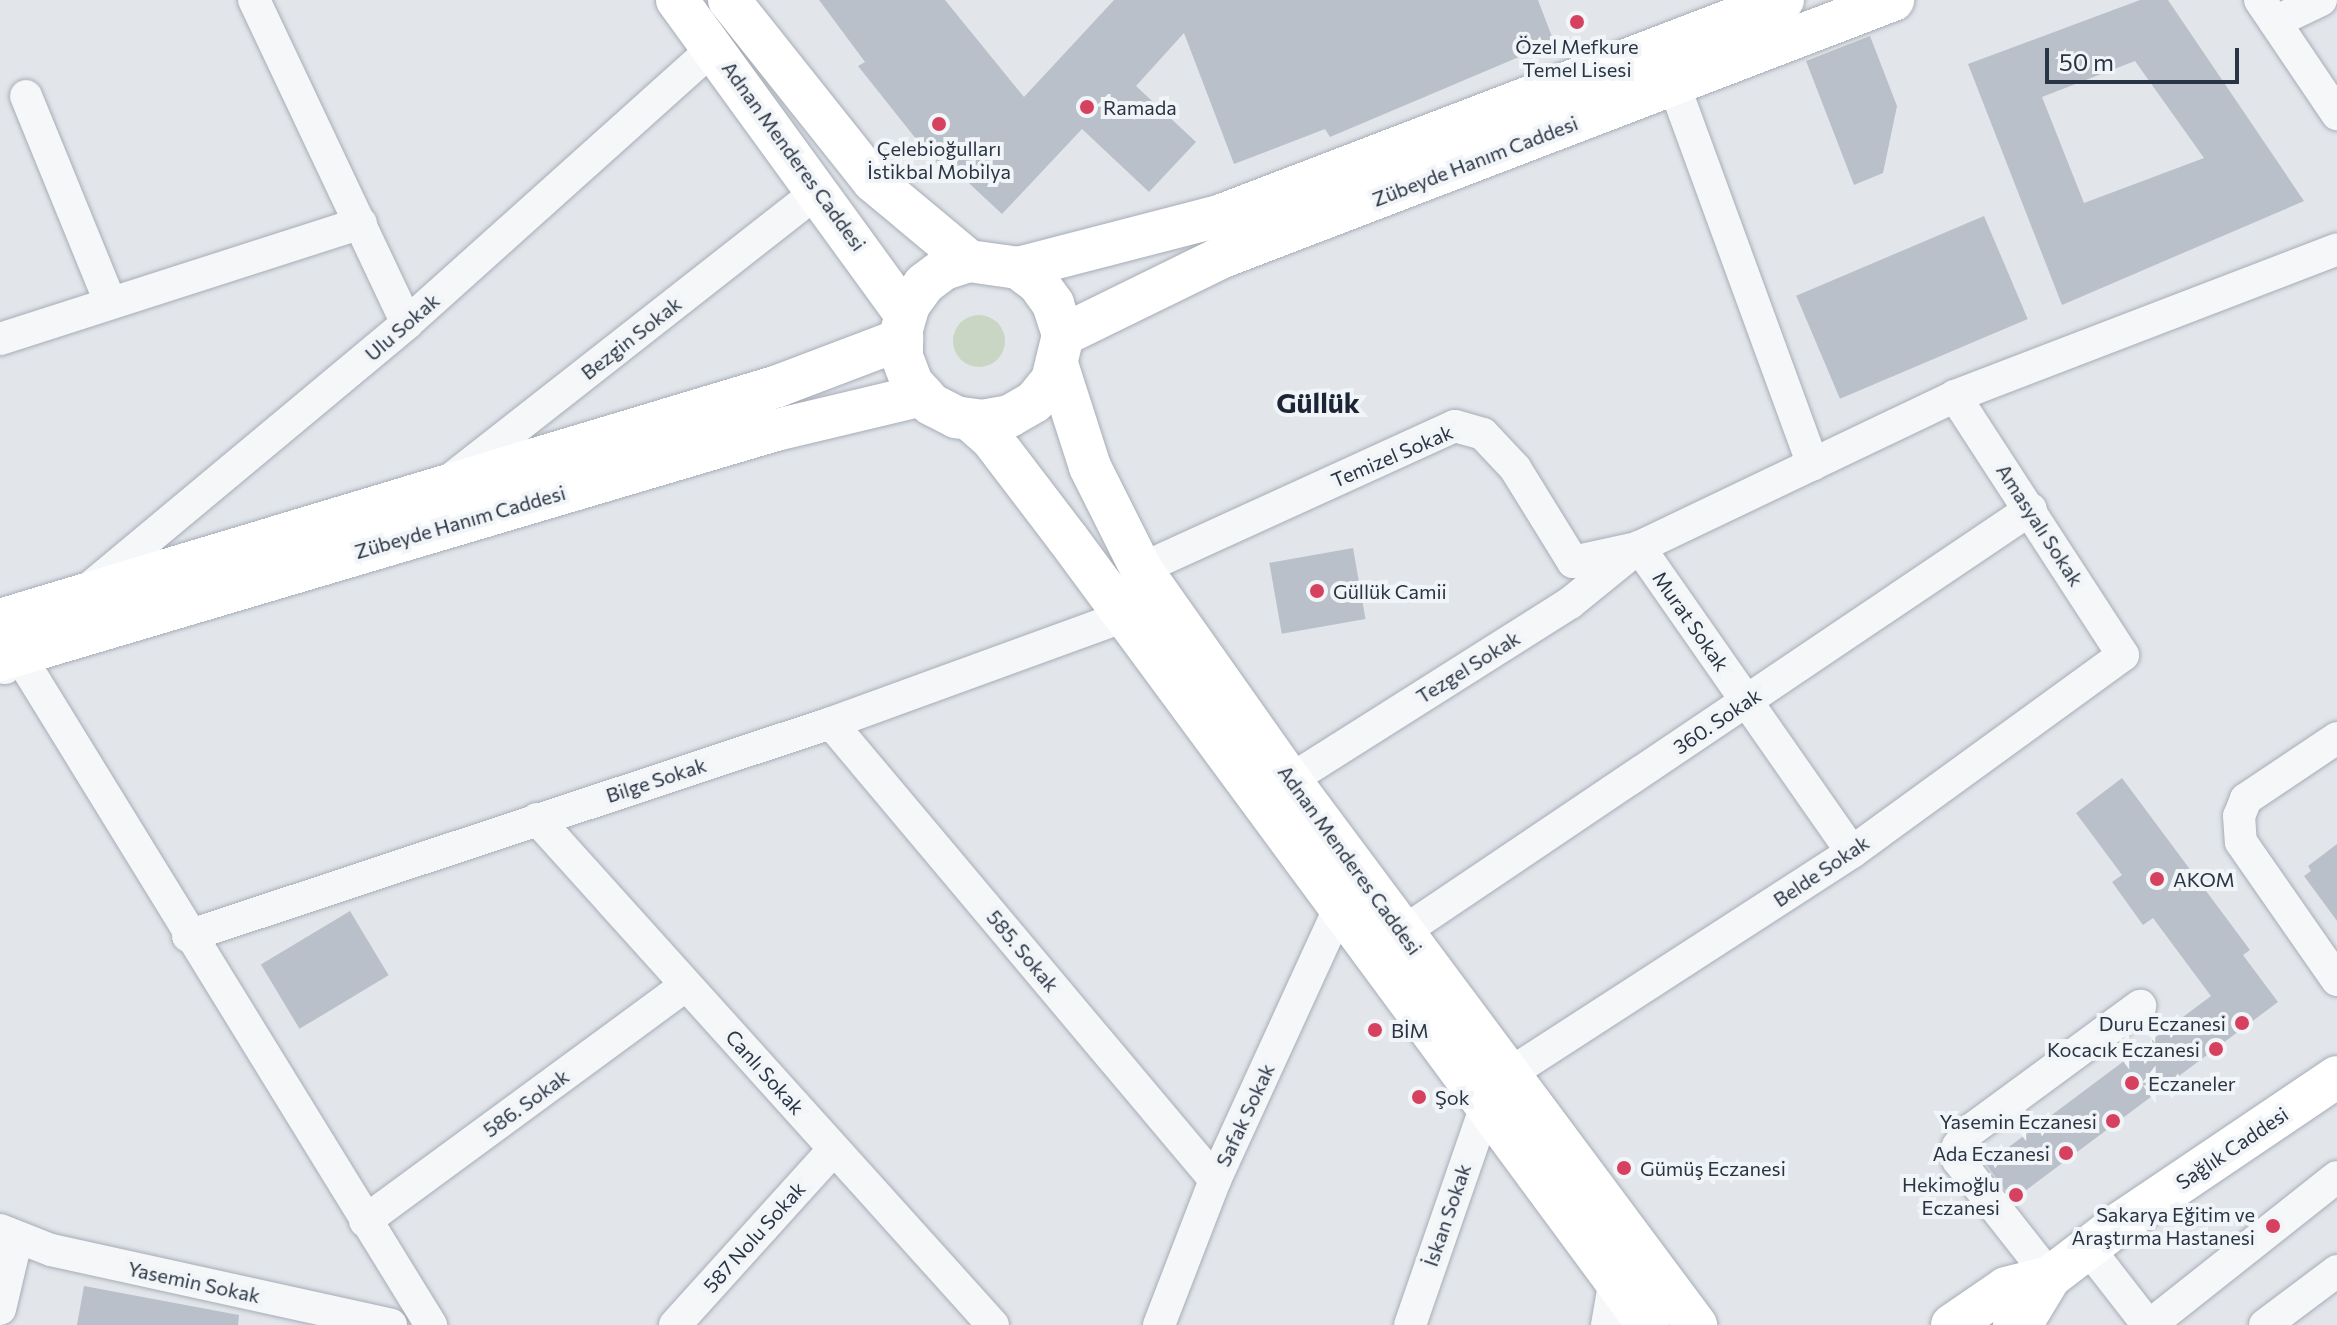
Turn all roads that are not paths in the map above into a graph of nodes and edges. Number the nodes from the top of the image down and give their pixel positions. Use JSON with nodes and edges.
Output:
{"nodes":[{"id":1,"x":254,"y":0,"type":"edge"},
{"id":2,"x":677,"y":0,"type":"edge"},
{"id":3,"x":729,"y":0,"type":"edge"},
{"id":4,"x":1783,"y":0,"type":"edge"},
{"id":5,"x":1893,"y":0,"type":"edge"},
{"id":6,"x":2321,"y":0,"type":"edge"},
{"id":7,"x":2268,"y":11,"type":"edge"},
{"id":8,"x":714,"y":48,"type":"junction"},
{"id":9,"x":1674,"y":85,"type":"junction"},
{"id":10,"x":26,"y":96,"type":"dead end"},
{"id":11,"x":2337,"y":114,"type":"edge"},
{"id":12,"x":819,"y":190,"type":"junction"},
{"id":13,"x":361,"y":223,"type":"junction"},
{"id":14,"x":2337,"y":249,"type":"edge"},
{"id":15,"x":969,"y":261,"type":"junction"},
{"id":16,"x":1018,"y":268,"type":"junction"},
{"id":17,"x":110,"y":302,"type":"junction"},
{"id":18,"x":407,"y":323,"type":"junction"},
{"id":19,"x":904,"y":327,"type":"junction"},
{"id":20,"x":0,"y":339,"type":"edge"},
{"id":21,"x":1060,"y":350,"type":"junction"},
{"id":22,"x":923,"y":395,"type":"junction"},
{"id":23,"x":1955,"y":396,"type":"junction"},
{"id":24,"x":970,"y":420,"type":"junction"},
{"id":25,"x":1813,"y":464,"type":"junction"},
{"id":26,"x":442,"y":485,"type":"junction"},
{"id":27,"x":2031,"y":509,"type":"junction"},
{"id":28,"x":1639,"y":547,"type":"junction"},
{"id":29,"x":1141,"y":569,"type":"junction"},
{"id":30,"x":81,"y":595,"type":"junction"},
{"id":31,"x":1122,"y":617,"type":"junction"},
{"id":32,"x":4,"y":640,"type":"edge"},
{"id":33,"x":2123,"y":655,"type":"joint"},
{"id":34,"x":1746,"y":701,"type":"junction"},
{"id":35,"x":831,"y":723,"type":"junction"},
{"id":36,"x":2337,"y":738,"type":"edge"},
{"id":37,"x":1290,"y":780,"type":"junction"},
{"id":38,"x":537,"y":819,"type":"junction"},
{"id":39,"x":1852,"y":852,"type":"junction"},
{"id":40,"x":1339,"y":909,"type":"junction"},
{"id":41,"x":1403,"y":932,"type":"junction"},
{"id":42,"x":188,"y":936,"type":"junction"},
{"id":43,"x":2337,"y":980,"type":"edge"},
{"id":44,"x":686,"y":985,"type":"junction"},
{"id":45,"x":2140,"y":1006,"type":"dead end"},
{"id":46,"x":2337,"y":1077,"type":"edge"},
{"id":47,"x":1497,"y":1090,"type":"junction"},
{"id":48,"x":834,"y":1149,"type":"junction"},
{"id":49,"x":2337,"y":1177,"type":"edge"},
{"id":50,"x":1215,"y":1180,"type":"junction"},
{"id":51,"x":365,"y":1221,"type":"junction"},
{"id":52,"x":8,"y":1233,"type":"edge"},
{"id":53,"x":2088,"y":1248,"type":"junction"},
{"id":54,"x":2337,"y":1271,"type":"edge"},
{"id":55,"x":2050,"y":1277,"type":"junction"},
{"id":56,"x":1615,"y":1279,"type":"junction"},
{"id":57,"x":0,"y":1309,"type":"edge"},
{"id":58,"x":279,"y":1313,"type":"edge"},
{"id":59,"x":984,"y":1321,"type":"edge"},
{"id":60,"x":391,"y":1325,"type":"edge"},
{"id":61,"x":431,"y":1325,"type":"edge"},
{"id":62,"x":675,"y":1325,"type":"edge"},
{"id":63,"x":1159,"y":1325,"type":"edge"},
{"id":64,"x":1410,"y":1325,"type":"edge"},
{"id":65,"x":1607,"y":1325,"type":"edge"},
{"id":66,"x":1648,"y":1325,"type":"edge"},
{"id":67,"x":1696,"y":1325,"type":"edge"},
{"id":68,"x":1952,"y":1325,"type":"edge"},
{"id":69,"x":2014,"y":1325,"type":"edge"},
{"id":70,"x":2149,"y":1325,"type":"edge"},
{"id":71,"x":2265,"y":1325,"type":"edge"}],
"edges":[{"from":1,"to":13,"type":"street"},
{"from":2,"to":8,"type":"main road","name":"Adnan Menderes Caddesi"},
{"from":3,"to":15,"type":"main road","name":"Adnan Menderes Caddesi"},
{"from":4,"to":16,"type":"main road","name":"Zübeyde Hanım Caddesi"},
{"from":5,"to":9,"type":"main road","name":"Zübeyde Hanım Caddesi"},
{"from":6,"to":7,"type":"street"},
{"from":7,"to":11,"type":"street"},
{"from":8,"to":12,"type":"main road","name":"Adnan Menderes Caddesi"},
{"from":8,"to":18,"type":"street","name":"Ulu Sokak"},
{"from":9,"to":21,"type":"main road","name":"Zübeyde Hanım Caddesi"},
{"from":9,"to":25,"type":"street"},
{"from":10,"to":17,"type":"street"},
{"from":12,"to":19,"type":"main road","name":"Adnan Menderes Caddesi"},
{"from":12,"to":26,"type":"street","name":"Bezgin Sokak"},
{"from":13,"to":17,"type":"street"},
{"from":13,"to":18,"type":"street"},
{"from":14,"to":23,"type":"street"},
{"from":15,"to":16,"type":"main road"},
{"from":15,"to":19,"type":"main road"},
{"from":16,"to":21,"type":"main road"},
{"from":17,"to":20,"type":"street"},
{"from":18,"to":30,"type":"street","name":"Ulu Sokak"},
{"from":19,"to":22,"type":"main road"},
{"from":19,"to":26,"type":"main road","name":"Zübeyde Hanım Caddesi"},
{"from":21,"to":24,"type":"main road"},
{"from":21,"to":29,"type":"main road","name":"Adnan Menderes Caddesi"},
{"from":22,"to":24,"type":"main road"},
{"from":22,"to":32,"type":"main road","name":"Zübeyde Hanım Caddesi"},
{"from":23,"to":25,"type":"street"},
{"from":23,"to":27,"type":"street","name":"Amasyalı Sokak"},
{"from":24,"to":31,"type":"main road","name":"Adnan Menderes Caddesi"},
{"from":25,"to":28,"type":"street"},
{"from":26,"to":30,"type":"main road","name":"Zübeyde Hanım Caddesi"},
{"from":27,"to":33,"type":"street","name":"Amasyalı Sokak"},
{"from":27,"to":34,"type":"street","name":"360. Sokak"},
{"from":28,"to":29,"type":"street","name":"Temizel Sokak"},
{"from":28,"to":34,"type":"street","name":"Murat Sokak"},
{"from":28,"to":37,"type":"street","name":"Tezgel Sokak"},
{"from":29,"to":37,"type":"main road","name":"Adnan Menderes Caddesi"},
{"from":30,"to":32,"type":"main road","name":"Zübeyde Hanım Caddesi"},
{"from":31,"to":35,"type":"street","name":"Bilge Sokak"},
{"from":31,"to":40,"type":"main road","name":"Adnan Menderes Caddesi"},
{"from":32,"to":42,"type":"street"},
{"from":33,"to":39,"type":"street","name":"Belde Sokak"},
{"from":34,"to":39,"type":"street","name":"Murat Sokak"},
{"from":34,"to":41,"type":"street","name":"360. Sokak"},
{"from":35,"to":38,"type":"street","name":"Bilge Sokak"},
{"from":35,"to":50,"type":"street","name":"585. Sokak"},
{"from":36,"to":43,"type":"street"},
{"from":37,"to":41,"type":"main road","name":"Adnan Menderes Caddesi"},
{"from":38,"to":42,"type":"street","name":"Bilge Sokak"},
{"from":38,"to":44,"type":"street","name":"Canlı Sokak"},
{"from":39,"to":47,"type":"street","name":"Belde Sokak"},
{"from":40,"to":47,"type":"main road","name":"Adnan Menderes Caddesi"},
{"from":40,"to":50,"type":"street","name":"Safak Sokak"},
{"from":41,"to":47,"type":"main road","name":"Adnan Menderes Caddesi"},
{"from":42,"to":51,"type":"street"},
{"from":44,"to":48,"type":"street","name":"Canlı Sokak"},
{"from":44,"to":51,"type":"street","name":"586. Sokak"},
{"from":45,"to":55,"type":"street"},
{"from":46,"to":53,"type":"main road","name":"Sağlık Caddesi"},
{"from":47,"to":56,"type":"main road","name":"Adnan Menderes Caddesi"},
{"from":47,"to":64,"type":"street","name":"İskan Sokak"},
{"from":47,"to":67,"type":"main road","name":"Adnan Menderes Caddesi"},
{"from":48,"to":59,"type":"street","name":"Canlı Sokak"},
{"from":48,"to":62,"type":"street","name":"587 Nolu Sokak"},
{"from":49,"to":70,"type":"street"},
{"from":50,"to":63,"type":"street","name":"Safak Sokak"},
{"from":51,"to":61,"type":"street"},
{"from":52,"to":57,"type":"street"},
{"from":52,"to":58,"type":"street","name":"Yasemin Sokak"},
{"from":53,"to":55,"type":"main road","name":"Sağlık Caddesi"},
{"from":53,"to":70,"type":"street"},
{"from":54,"to":71,"type":"street"},
{"from":55,"to":68,"type":"main road","name":"Sağlık Caddesi"},
{"from":55,"to":69,"type":"main road","name":"Sağlık Caddesi"},
{"from":56,"to":65,"type":"street"},
{"from":56,"to":66,"type":"main road","name":"Adnan Menderes Caddesi"},
{"from":58,"to":60,"type":"street","name":"Yasemin Sokak"}]}
